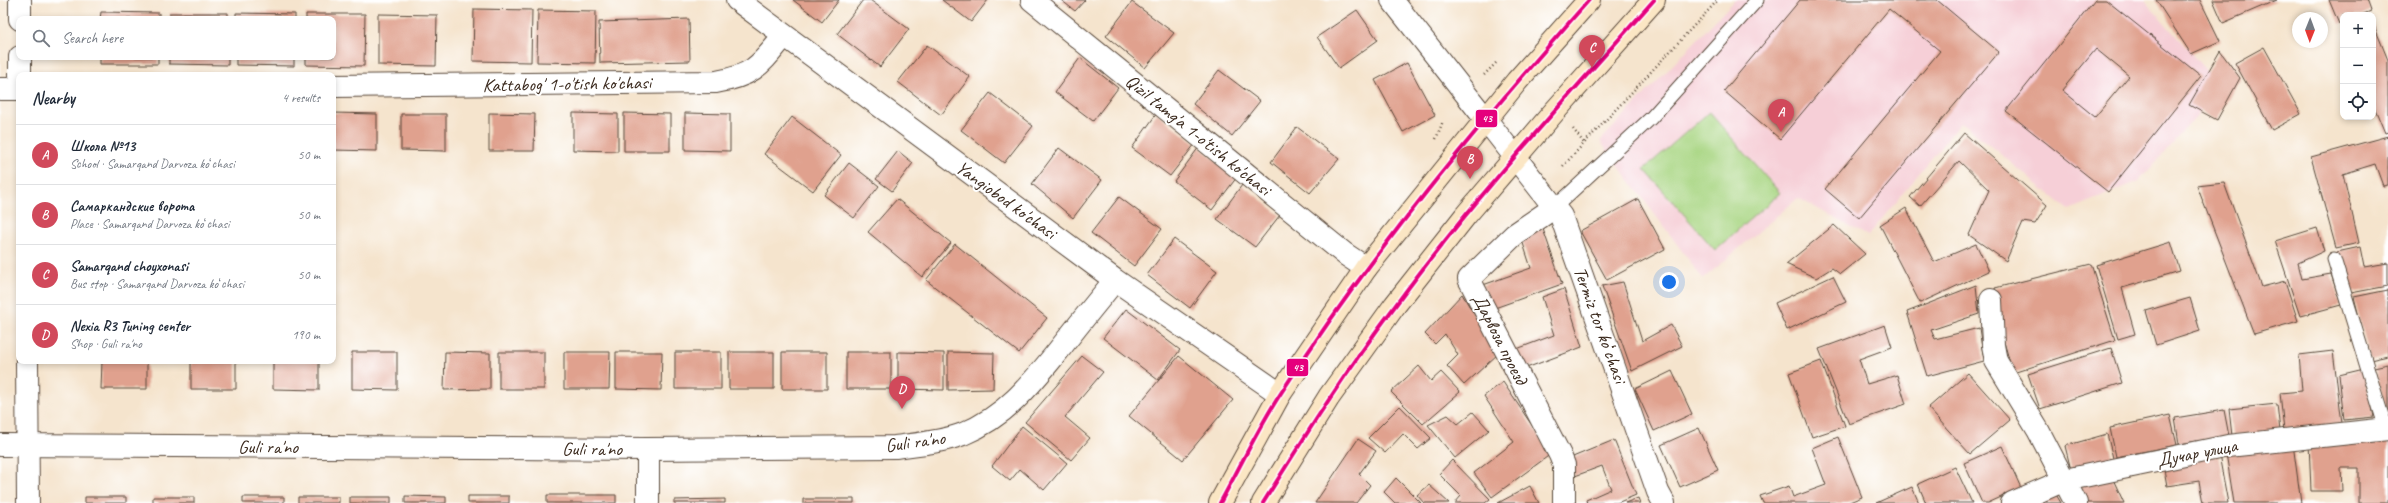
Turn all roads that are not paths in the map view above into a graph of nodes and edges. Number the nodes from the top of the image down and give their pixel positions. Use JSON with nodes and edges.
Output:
{"nodes":[{"id":1,"x":20,"y":0,"type":"edge"},
{"id":2,"x":737,"y":0,"type":"edge"},
{"id":3,"x":1032,"y":0,"type":"edge"},
{"id":4,"x":1392,"y":0,"type":"edge"},
{"id":5,"x":1589,"y":0,"type":"edge"},
{"id":6,"x":1654,"y":0,"type":"edge"},
{"id":7,"x":1757,"y":0,"type":"edge"},
{"id":8,"x":20,"y":16,"type":"edge"},
{"id":9,"x":784,"y":36,"type":"junction"},
{"id":10,"x":20,"y":60,"type":"edge"},
{"id":11,"x":20,"y":72,"type":"edge"},
{"id":12,"x":336,"y":86,"type":"edge"},
{"id":13,"x":0,"y":89,"type":"edge"},
{"id":14,"x":16,"y":89,"type":"edge"},
{"id":15,"x":1487,"y":120,"type":"junction"},
{"id":16,"x":1516,"y":157,"type":"junction"},
{"id":17,"x":1555,"y":208,"type":"junction"},
{"id":18,"x":2334,"y":259,"type":"dead end"},
{"id":19,"x":1366,"y":268,"type":"junction"},
{"id":20,"x":1115,"y":280,"type":"junction"},
{"id":21,"x":1991,"y":300,"type":"dead end"},
{"id":22,"x":27,"y":364,"type":"edge"},
{"id":23,"x":1280,"y":394,"type":"junction"},
{"id":24,"x":2387,"y":429,"type":"edge"},
{"id":25,"x":0,"y":445,"type":"edge"},
{"id":26,"x":29,"y":446,"type":"junction"},
{"id":27,"x":648,"y":449,"type":"junction"},
{"id":28,"x":2065,"y":480,"type":"junction"},
{"id":29,"x":28,"y":503,"type":"edge"},
{"id":30,"x":648,"y":503,"type":"edge"},
{"id":31,"x":1220,"y":503,"type":"edge"},
{"id":32,"x":1263,"y":503,"type":"edge"},
{"id":33,"x":1564,"y":503,"type":"edge"},
{"id":34,"x":1664,"y":503,"type":"edge"},
{"id":35,"x":2012,"y":503,"type":"edge"},
{"id":36,"x":2076,"y":503,"type":"edge"}],
"edges":[{"from":1,"to":8,"type":"street"},
{"from":2,"to":9,"type":"street","name":"Yangiobod ko'chasi"},
{"from":3,"to":19,"type":"street","name":"Qizil tamg'a 1-o'tish ko'chasi"},
{"from":4,"to":15,"type":"street","name":"Termiz tor koʻchasi"},
{"from":5,"to":15,"type":"main road"},
{"from":6,"to":16,"type":"main road"},
{"from":7,"to":17,"type":"lane"},
{"from":9,"to":12,"type":"street","name":"Kattabog' 1-o'tish ko'chasi"},
{"from":9,"to":20,"type":"street","name":"Yangiobod ko'chasi"},
{"from":10,"to":11,"type":"street"},
{"from":13,"to":14,"type":"street"},
{"from":15,"to":16,"type":"street","name":"Termiz tor koʻchasi"},
{"from":15,"to":19,"type":"main road"},
{"from":16,"to":17,"type":"street","name":"Termiz tor koʻchasi"},
{"from":16,"to":32,"type":"main road"},
{"from":17,"to":33,"type":"street","name":"Дарвоза проезд"},
{"from":17,"to":34,"type":"street","name":"Termiz tor koʻchasi"},
{"from":18,"to":24,"type":"lane"},
{"from":19,"to":23,"type":"main road"},
{"from":20,"to":23,"type":"street","name":"Yangiobod ko'chasi"},
{"from":20,"to":27,"type":"street","name":"Guli ra'no"},
{"from":21,"to":28,"type":"street"},
{"from":22,"to":26,"type":"street"},
{"from":23,"to":31,"type":"main road"},
{"from":24,"to":28,"type":"street","name":"Дучар улица"},
{"from":25,"to":26,"type":"street","name":"Guli ra'no"},
{"from":26,"to":27,"type":"street","name":"Guli ra'no"},
{"from":26,"to":29,"type":"street"},
{"from":27,"to":30,"type":"street"},
{"from":28,"to":35,"type":"street","name":"Дучар улица"},
{"from":28,"to":36,"type":"street"}]}
